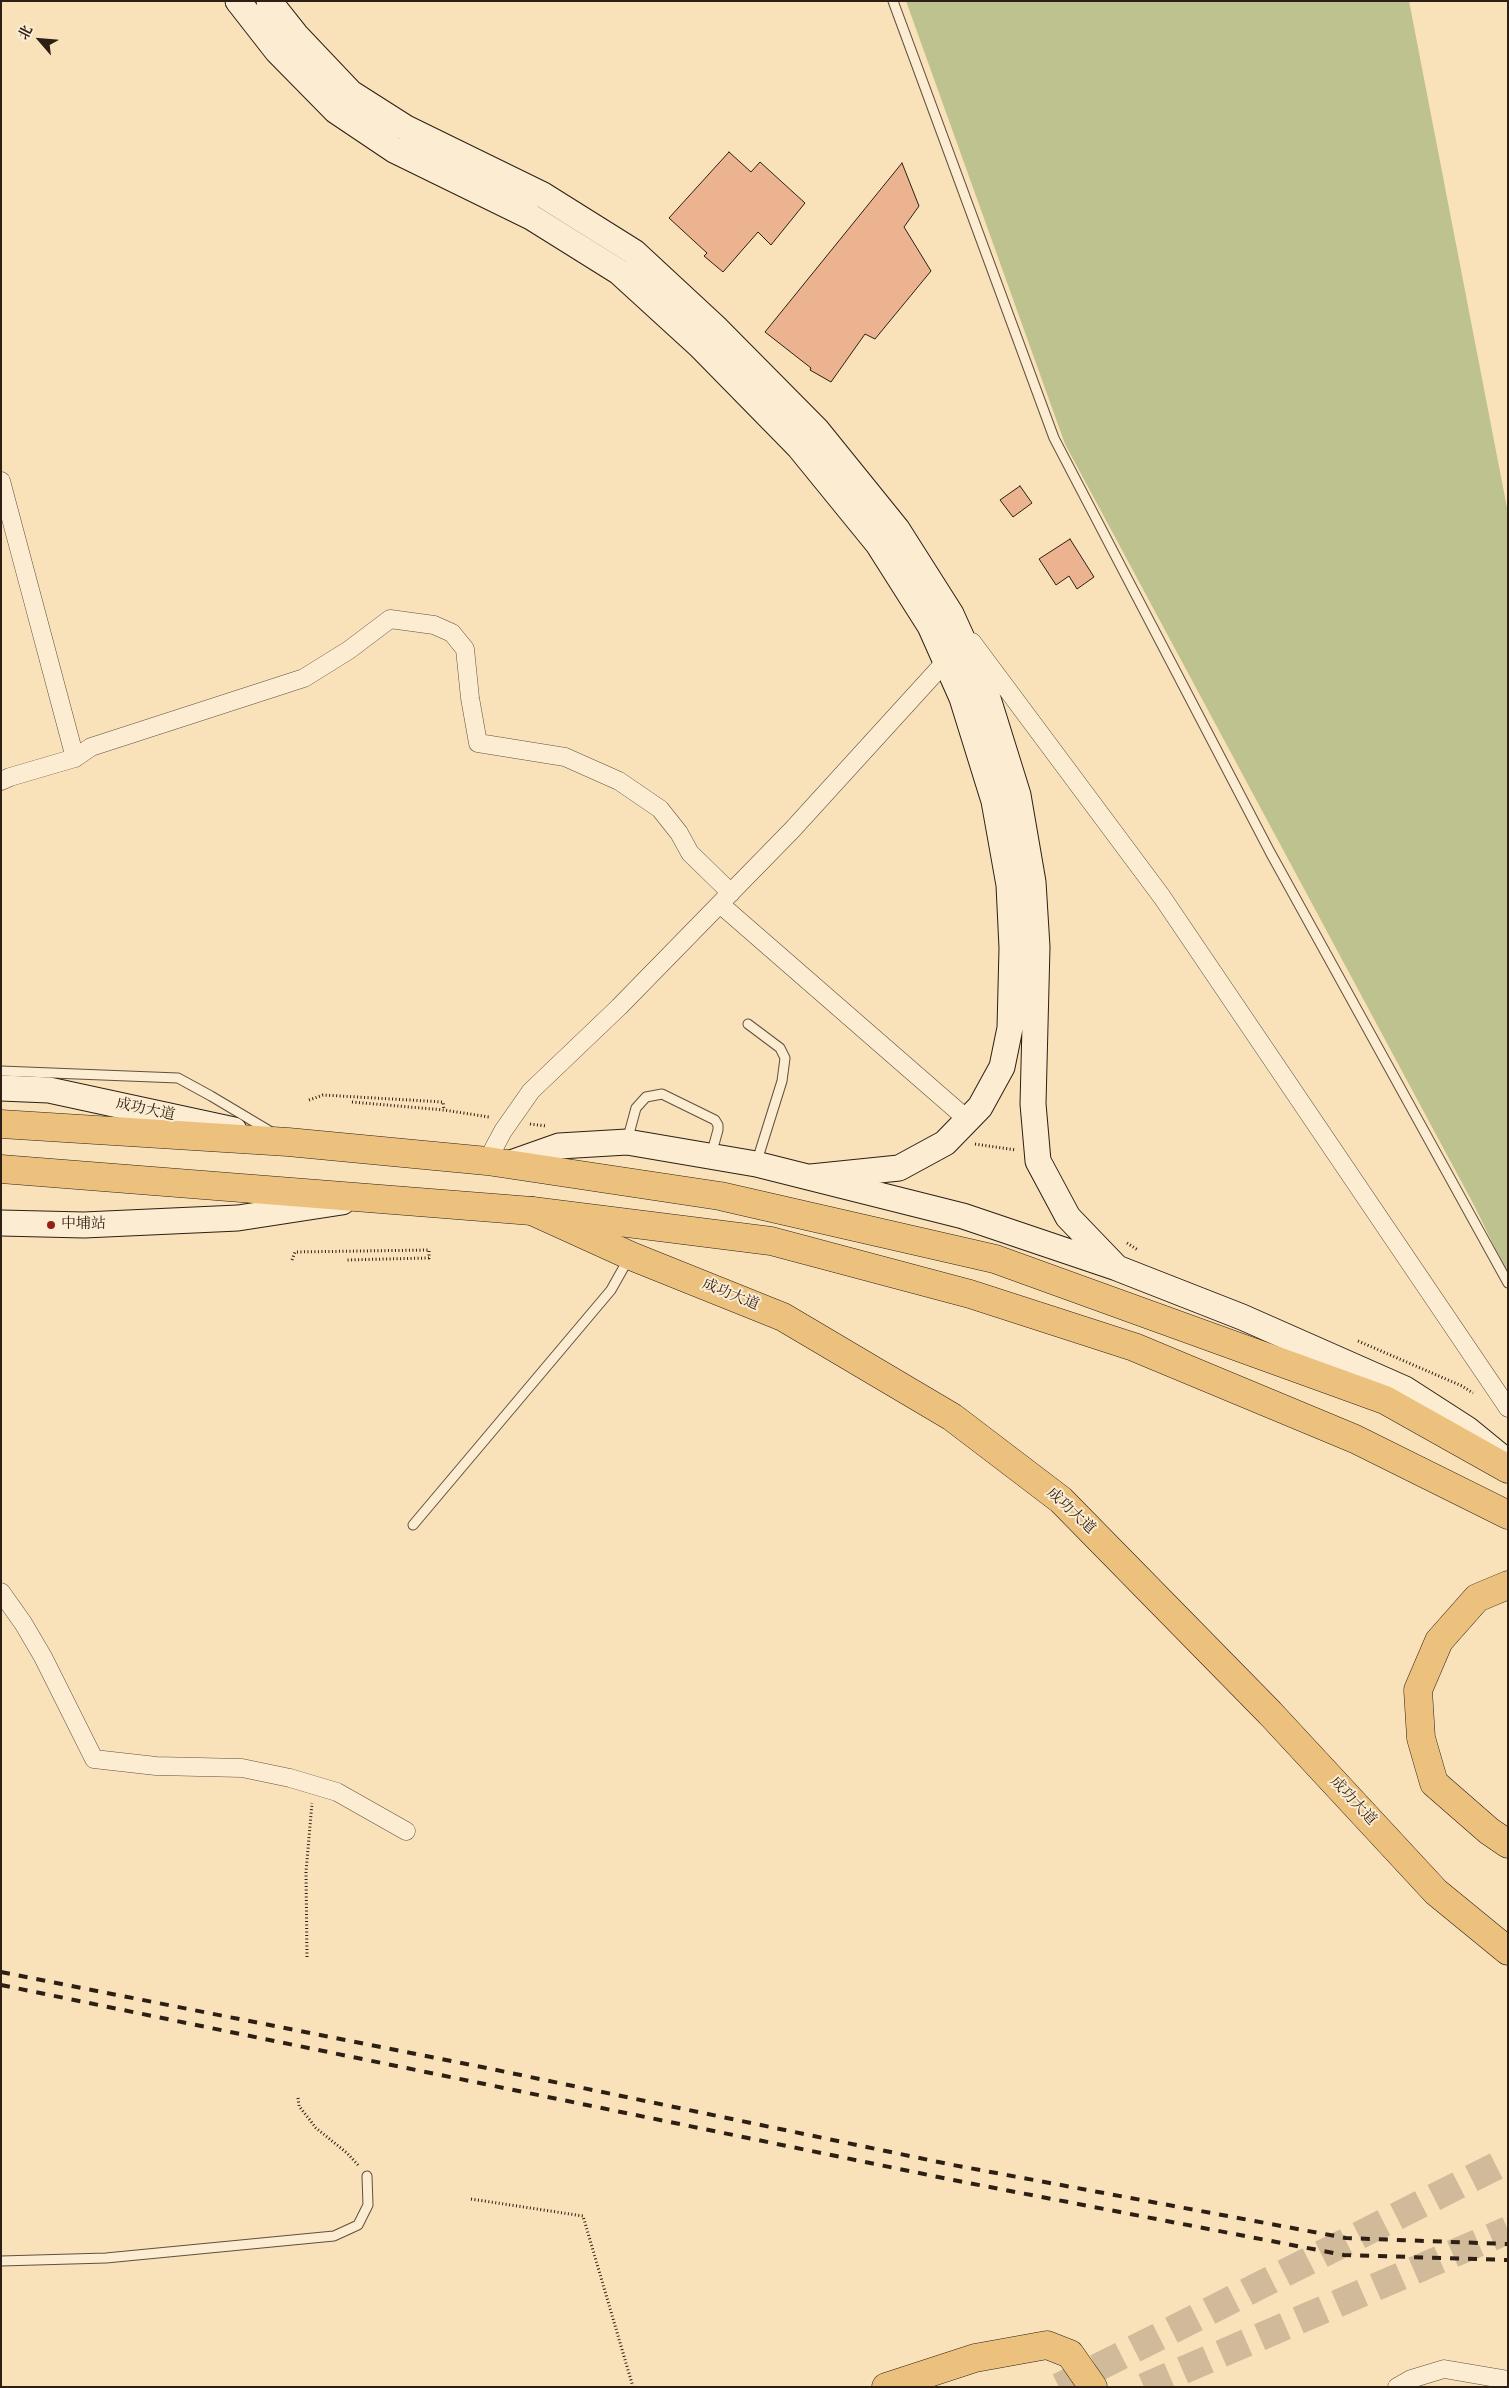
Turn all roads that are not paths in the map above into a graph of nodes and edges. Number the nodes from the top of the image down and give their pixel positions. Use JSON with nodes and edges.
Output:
{"nodes":[{"id":1,"x":238,"y":1,"type":"edge"},
{"id":2,"x":269,"y":1,"type":"edge"},
{"id":3,"x":893,"y":1,"type":"edge"},
{"id":4,"x":1,"y":481,"type":"edge"},
{"id":5,"x":951,"y":614,"type":"junction"},
{"id":6,"x":946,"y":661,"type":"junction"},
{"id":7,"x":75,"y":758,"type":"junction"},
{"id":8,"x":1,"y":781,"type":"edge"},
{"id":9,"x":726,"y":898,"type":"junction"},
{"id":10,"x":748,"y":1024,"type":"dead end"},
{"id":11,"x":1,"y":1071,"type":"edge"},
{"id":12,"x":1,"y":1088,"type":"edge"},
{"id":13,"x":1,"y":1124,"type":"edge"},
{"id":14,"x":970,"y":1131,"type":"junction"},
{"id":15,"x":288,"y":1142,"type":"junction"},
{"id":16,"x":627,"y":1142,"type":"junction"},
{"id":17,"x":711,"y":1156,"type":"junction"},
{"id":18,"x":497,"y":1163,"type":"junction"},
{"id":19,"x":756,"y":1164,"type":"junction"},
{"id":20,"x":1,"y":1169,"type":"edge"},
{"id":21,"x":812,"y":1177,"type":"junction"},
{"id":22,"x":372,"y":1198,"type":"junction"},
{"id":23,"x":532,"y":1211,"type":"junction"},
{"id":24,"x":1,"y":1223,"type":"edge"},
{"id":25,"x":631,"y":1256,"type":"junction"},
{"id":26,"x":1117,"y":1268,"type":"junction"},
{"id":27,"x":1508,"y":1283,"type":"edge"},
{"id":28,"x":1508,"y":1408,"type":"edge"},
{"id":29,"x":1508,"y":1462,"type":"edge"},
{"id":30,"x":1508,"y":1470,"type":"edge"},
{"id":31,"x":1508,"y":1515,"type":"edge"},
{"id":32,"x":413,"y":1525,"type":"dead end"},
{"id":33,"x":1508,"y":1586,"type":"edge"},
{"id":34,"x":1,"y":1592,"type":"edge"},
{"id":35,"x":406,"y":1831,"type":"dead end"},
{"id":36,"x":1508,"y":1844,"type":"edge"},
{"id":37,"x":1508,"y":1951,"type":"edge"},
{"id":38,"x":367,"y":2176,"type":"road end"},
{"id":39,"x":1,"y":2261,"type":"edge"},
{"id":40,"x":1508,"y":2380,"type":"edge"},
{"id":41,"x":886,"y":2387,"type":"edge"},
{"id":42,"x":1093,"y":2387,"type":"edge"},
{"id":43,"x":1397,"y":2387,"type":"edge"}],
"edges":[{"from":1,"to":6,"type":"main road"},
{"from":2,"to":5,"type":"main road"},
{"from":3,"to":27,"type":"lane"},
{"from":4,"to":7,"type":"street"},
{"from":5,"to":26,"type":"main road"},
{"from":5,"to":28,"type":"street"},
{"from":6,"to":9,"type":"street"},
{"from":6,"to":14,"type":"main road"},
{"from":7,"to":8,"type":"street"},
{"from":7,"to":9,"type":"street"},
{"from":9,"to":14,"type":"street"},
{"from":9,"to":18,"type":"street"},
{"from":10,"to":19,"type":"lane"},
{"from":11,"to":15,"type":"lane"},
{"from":12,"to":15,"type":"main road","name":"成功大道"},
{"from":13,"to":15,"type":"main road"},
{"from":14,"to":21,"type":"main road"},
{"from":15,"to":18,"type":"main road"},
{"from":16,"to":17,"type":"main road"},
{"from":16,"to":17,"type":"lane"},
{"from":16,"to":18,"type":"main road"},
{"from":17,"to":19,"type":"main road"},
{"from":18,"to":30,"type":"main road"},
{"from":19,"to":21,"type":"main road"},
{"from":20,"to":22,"type":"main road"},
{"from":21,"to":26,"type":"main road"},
{"from":22,"to":23,"type":"main road"},
{"from":22,"to":24,"type":"main road"},
{"from":23,"to":25,"type":"main road","name":"成功大道"},
{"from":23,"to":31,"type":"main road"},
{"from":25,"to":32,"type":"lane"},
{"from":25,"to":37,"type":"main road","name":"成功大道"},
{"from":26,"to":29,"type":"main road"},
{"from":33,"to":36,"type":"main road"},
{"from":34,"to":35,"type":"street"},
{"from":38,"to":39,"type":"lane"},
{"from":40,"to":43,"type":"street"},
{"from":41,"to":42,"type":"main road"}]}
